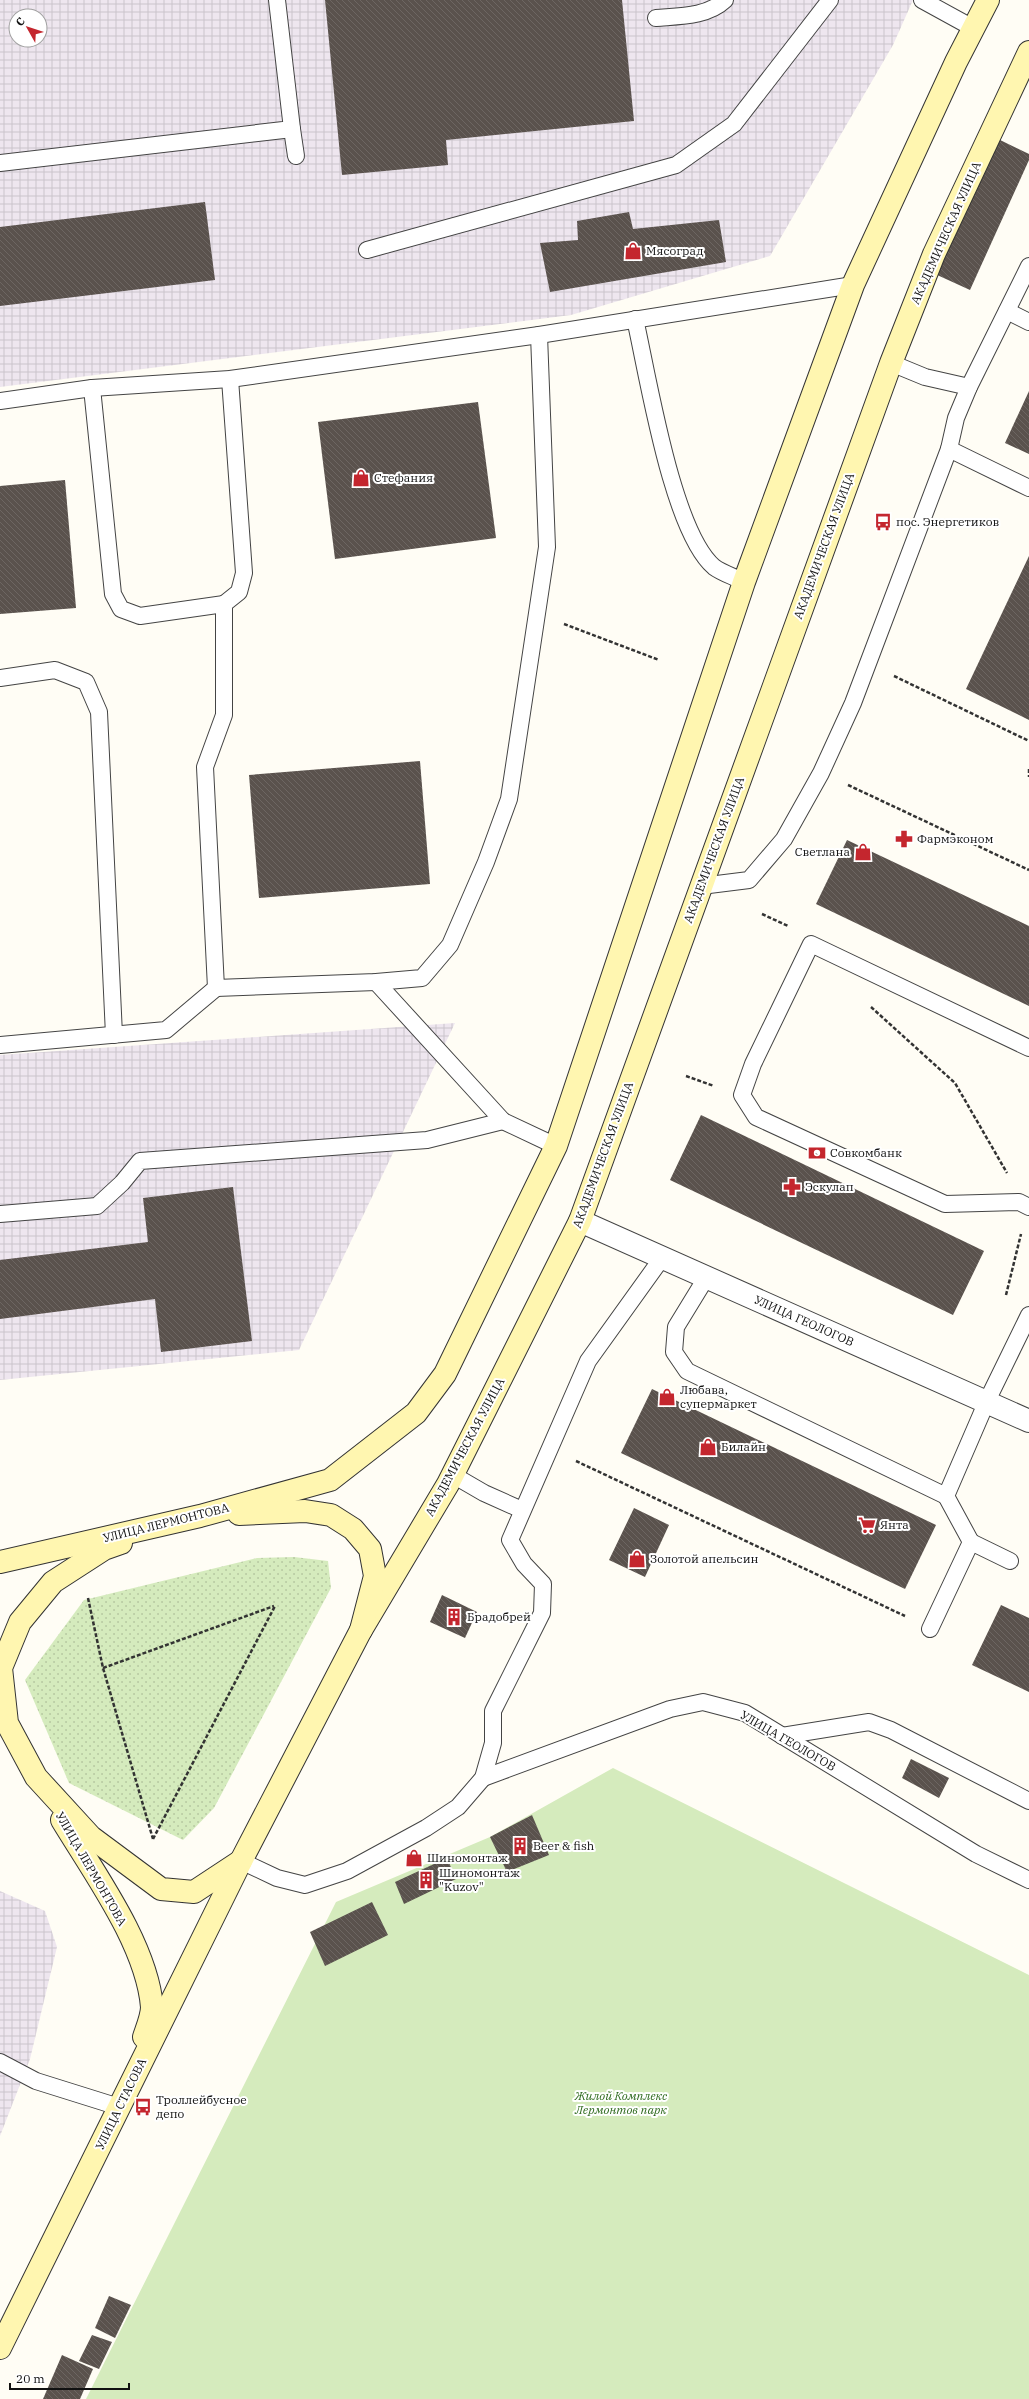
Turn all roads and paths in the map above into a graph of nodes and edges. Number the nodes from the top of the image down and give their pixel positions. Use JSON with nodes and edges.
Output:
{"nodes":[{"id":1,"x":277,"y":0,"type":"edge"},
{"id":2,"x":725,"y":0,"type":"edge"},
{"id":3,"x":830,"y":0,"type":"edge"},
{"id":4,"x":922,"y":0,"type":"edge"},
{"id":5,"x":988,"y":0,"type":"edge"},
{"id":6,"x":656,"y":18,"type":"dead end"},
{"id":7,"x":973,"y":28,"type":"junction"},
{"id":8,"x":1029,"y":52,"type":"edge"},
{"id":9,"x":292,"y":129,"type":"junction"},
{"id":10,"x":296,"y":156,"type":"dead end"},
{"id":11,"x":0,"y":163,"type":"edge"},
{"id":12,"x":367,"y":250,"type":"dead end"},
{"id":13,"x":1029,"y":266,"type":"edge"},
{"id":14,"x":854,"y":285,"type":"junction"},
{"id":15,"x":1008,"y":311,"type":"junction"},
{"id":16,"x":635,"y":319,"type":"junction"},
{"id":17,"x":1029,"y":322,"type":"edge"},
{"id":18,"x":539,"y":335,"type":"junction"},
{"id":19,"x":891,"y":363,"type":"junction"},
{"id":20,"x":230,"y":379,"type":"junction"},
{"id":21,"x":969,"y":387,"type":"junction"},
{"id":22,"x":92,"y":388,"type":"junction"},
{"id":23,"x":0,"y":402,"type":"edge"},
{"id":24,"x":949,"y":449,"type":"junction"},
{"id":25,"x":1029,"y":488,"type":"edge"},
{"id":26,"x":744,"y":582,"type":"junction"},
{"id":27,"x":224,"y":604,"type":"junction"},
{"id":28,"x":537,"y":614,"type":"junction"},
{"id":29,"x":659,"y":660,"type":"dead end"},
{"id":30,"x":868,"y":663,"type":"junction"},
{"id":31,"x":0,"y":678,"type":"edge"},
{"id":32,"x":1029,"y":741,"type":"edge"},
{"id":33,"x":1029,"y":769,"type":"edge"},
{"id":34,"x":1029,"y":777,"type":"edge"},
{"id":35,"x":843,"y":783,"type":"dead end"},
{"id":36,"x":1029,"y":870,"type":"edge"},
{"id":37,"x":701,"y":886,"type":"junction"},
{"id":38,"x":762,"y":914,"type":"dead end"},
{"id":39,"x":811,"y":944,"type":"junction"},
{"id":40,"x":376,"y":982,"type":"junction"},
{"id":41,"x":216,"y":988,"type":"junction"},
{"id":42,"x":868,"y":1004,"type":"dead end"},
{"id":43,"x":114,"y":1035,"type":"junction"},
{"id":44,"x":0,"y":1045,"type":"edge"},
{"id":45,"x":1029,"y":1048,"type":"edge"},
{"id":46,"x":503,"y":1121,"type":"junction"},
{"id":47,"x":556,"y":1146,"type":"junction"},
{"id":48,"x":1028,"y":1206,"type":"edge"},
{"id":49,"x":0,"y":1214,"type":"edge"},
{"id":50,"x":580,"y":1221,"type":"junction"},
{"id":51,"x":662,"y":1258,"type":"junction"},
{"id":52,"x":706,"y":1278,"type":"junction"},
{"id":53,"x":1005,"y":1297,"type":"dead end"},
{"id":54,"x":1029,"y":1315,"type":"edge"},
{"id":55,"x":987,"y":1401,"type":"junction"},
{"id":56,"x":1029,"y":1421,"type":"edge"},
{"id":57,"x":550,"y":1449,"type":"junction"},
{"id":58,"x":452,"y":1475,"type":"junction"},
{"id":59,"x":946,"y":1496,"type":"junction"},
{"id":60,"x":522,"y":1510,"type":"junction"},
{"id":61,"x":200,"y":1516,"type":"junction"},
{"id":62,"x":971,"y":1542,"type":"junction"},
{"id":63,"x":1010,"y":1561,"type":"dead end"},
{"id":64,"x":0,"y":1562,"type":"edge"},
{"id":65,"x":88,"y":1595,"type":"dead end"},
{"id":66,"x":930,"y":1629,"type":"joint"},
{"id":67,"x":361,"y":1630,"type":"junction"},
{"id":68,"x":103,"y":1668,"type":"junction"},
{"id":69,"x":782,"y":1736,"type":"junction"},
{"id":70,"x":0,"y":1741,"type":"edge"},
{"id":71,"x":36,"y":1777,"type":"junction"},
{"id":72,"x":483,"y":1778,"type":"junction"},
{"id":73,"x":1029,"y":1800,"type":"edge"},
{"id":74,"x":241,"y":1861,"type":"junction"},
{"id":75,"x":1029,"y":1880,"type":"edge"},
{"id":76,"x":0,"y":2062,"type":"edge"},
{"id":77,"x":132,"y":2082,"type":"junction"},
{"id":78,"x":119,"y":2107,"type":"junction"},
{"id":79,"x":0,"y":2348,"type":"edge"}],
"edges":[{"from":1,"to":9,"type":"lane"},
{"from":2,"to":6,"type":"lane"},
{"from":3,"to":12,"type":"lane"},
{"from":4,"to":7,"type":"lane"},
{"from":5,"to":7,"type":"main road"},
{"from":7,"to":14,"type":"main road"},
{"from":8,"to":19,"type":"main road","name":"АКАДЕМИЧЕСКАЯ УЛИЦА"},
{"from":9,"to":10,"type":"lane"},
{"from":9,"to":11,"type":"lane"},
{"from":13,"to":15,"type":"lane"},
{"from":14,"to":16,"type":"lane"},
{"from":14,"to":26,"type":"main road"},
{"from":15,"to":17,"type":"lane"},
{"from":15,"to":21,"type":"lane"},
{"from":16,"to":18,"type":"lane"},
{"from":16,"to":26,"type":"lane"},
{"from":18,"to":20,"type":"lane"},
{"from":18,"to":28,"type":"lane"},
{"from":19,"to":21,"type":"lane"},
{"from":19,"to":37,"type":"main road","name":"АКАДЕМИЧЕСКАЯ УЛИЦА"},
{"from":20,"to":22,"type":"lane"},
{"from":20,"to":27,"type":"lane"},
{"from":21,"to":24,"type":"lane"},
{"from":22,"to":23,"type":"lane"},
{"from":22,"to":27,"type":"lane"},
{"from":24,"to":25,"type":"lane"},
{"from":24,"to":30,"type":"lane"},
{"from":26,"to":47,"type":"main road"},
{"from":27,"to":41,"type":"lane"},
{"from":28,"to":29,"type":"path"},
{"from":28,"to":40,"type":"lane"},
{"from":30,"to":32,"type":"path"},
{"from":30,"to":37,"type":"lane"},
{"from":31,"to":43,"type":"lane"},
{"from":33,"to":34,"type":"path"},
{"from":35,"to":36,"type":"path"},
{"from":37,"to":50,"type":"main road","name":"АКАДЕМИЧЕСКАЯ УЛИЦА"},
{"from":38,"to":39,"type":"path"},
{"from":39,"to":45,"type":"lane"},
{"from":39,"to":48,"type":"lane"},
{"from":40,"to":41,"type":"lane"},
{"from":40,"to":46,"type":"lane"},
{"from":41,"to":43,"type":"lane"},
{"from":42,"to":48,"type":"path"},
{"from":43,"to":44,"type":"lane"},
{"from":46,"to":47,"type":"lane"},
{"from":46,"to":49,"type":"lane"},
{"from":47,"to":61,"type":"main road","name":"УЛИЦА ЛЕРМОНТОВА"},
{"from":48,"to":53,"type":"path"},
{"from":50,"to":51,"type":"street","name":"УЛИЦА ГЕОЛОГОВ"},
{"from":50,"to":58,"type":"main road","name":"АКАДЕМИЧЕСКАЯ УЛИЦА"},
{"from":51,"to":52,"type":"street","name":"УЛИЦА ГЕОЛОГОВ"},
{"from":51,"to":57,"type":"lane"},
{"from":52,"to":55,"type":"street","name":"УЛИЦА ГЕОЛОГОВ"},
{"from":52,"to":59,"type":"lane"},
{"from":54,"to":55,"type":"lane"},
{"from":55,"to":56,"type":"street","name":"УЛИЦА ГЕОЛОГОВ"},
{"from":55,"to":59,"type":"lane"},
{"from":57,"to":60,"type":"lane"},
{"from":57,"to":66,"type":"path"},
{"from":58,"to":60,"type":"lane"},
{"from":58,"to":67,"type":"main road","name":"АКАДЕМИЧЕСКАЯ УЛИЦА"},
{"from":59,"to":62,"type":"lane"},
{"from":60,"to":72,"type":"lane"},
{"from":61,"to":64,"type":"main road","name":"УЛИЦА ЛЕРМОНТОВА"},
{"from":61,"to":67,"type":"main road"},
{"from":61,"to":71,"type":"main road"},
{"from":62,"to":63,"type":"lane"},
{"from":62,"to":66,"type":"lane"},
{"from":65,"to":68,"type":"path"},
{"from":67,"to":74,"type":"main road","name":"УЛИЦА СТАСОВА"},
{"from":68,"to":68,"type":"path"},
{"from":69,"to":72,"type":"lane","name":"УЛИЦА ГЕОЛОГОВ"},
{"from":69,"to":73,"type":"lane"},
{"from":69,"to":75,"type":"lane","name":"УЛИЦА ГЕОЛОГОВ"},
{"from":70,"to":71,"type":"main road","name":"УЛИЦА ЛЕРМОНТОВА"},
{"from":71,"to":74,"type":"main road"},
{"from":71,"to":77,"type":"main road","name":"УЛИЦА ЛЕРМОНТОВА"},
{"from":72,"to":74,"type":"lane"},
{"from":74,"to":77,"type":"main road","name":"УЛИЦА СТАСОВА"},
{"from":76,"to":78,"type":"lane"},
{"from":77,"to":78,"type":"main road","name":"УЛИЦА СТАСОВА"},
{"from":78,"to":79,"type":"main road","name":"УЛИЦА СТАСОВА"}]}
